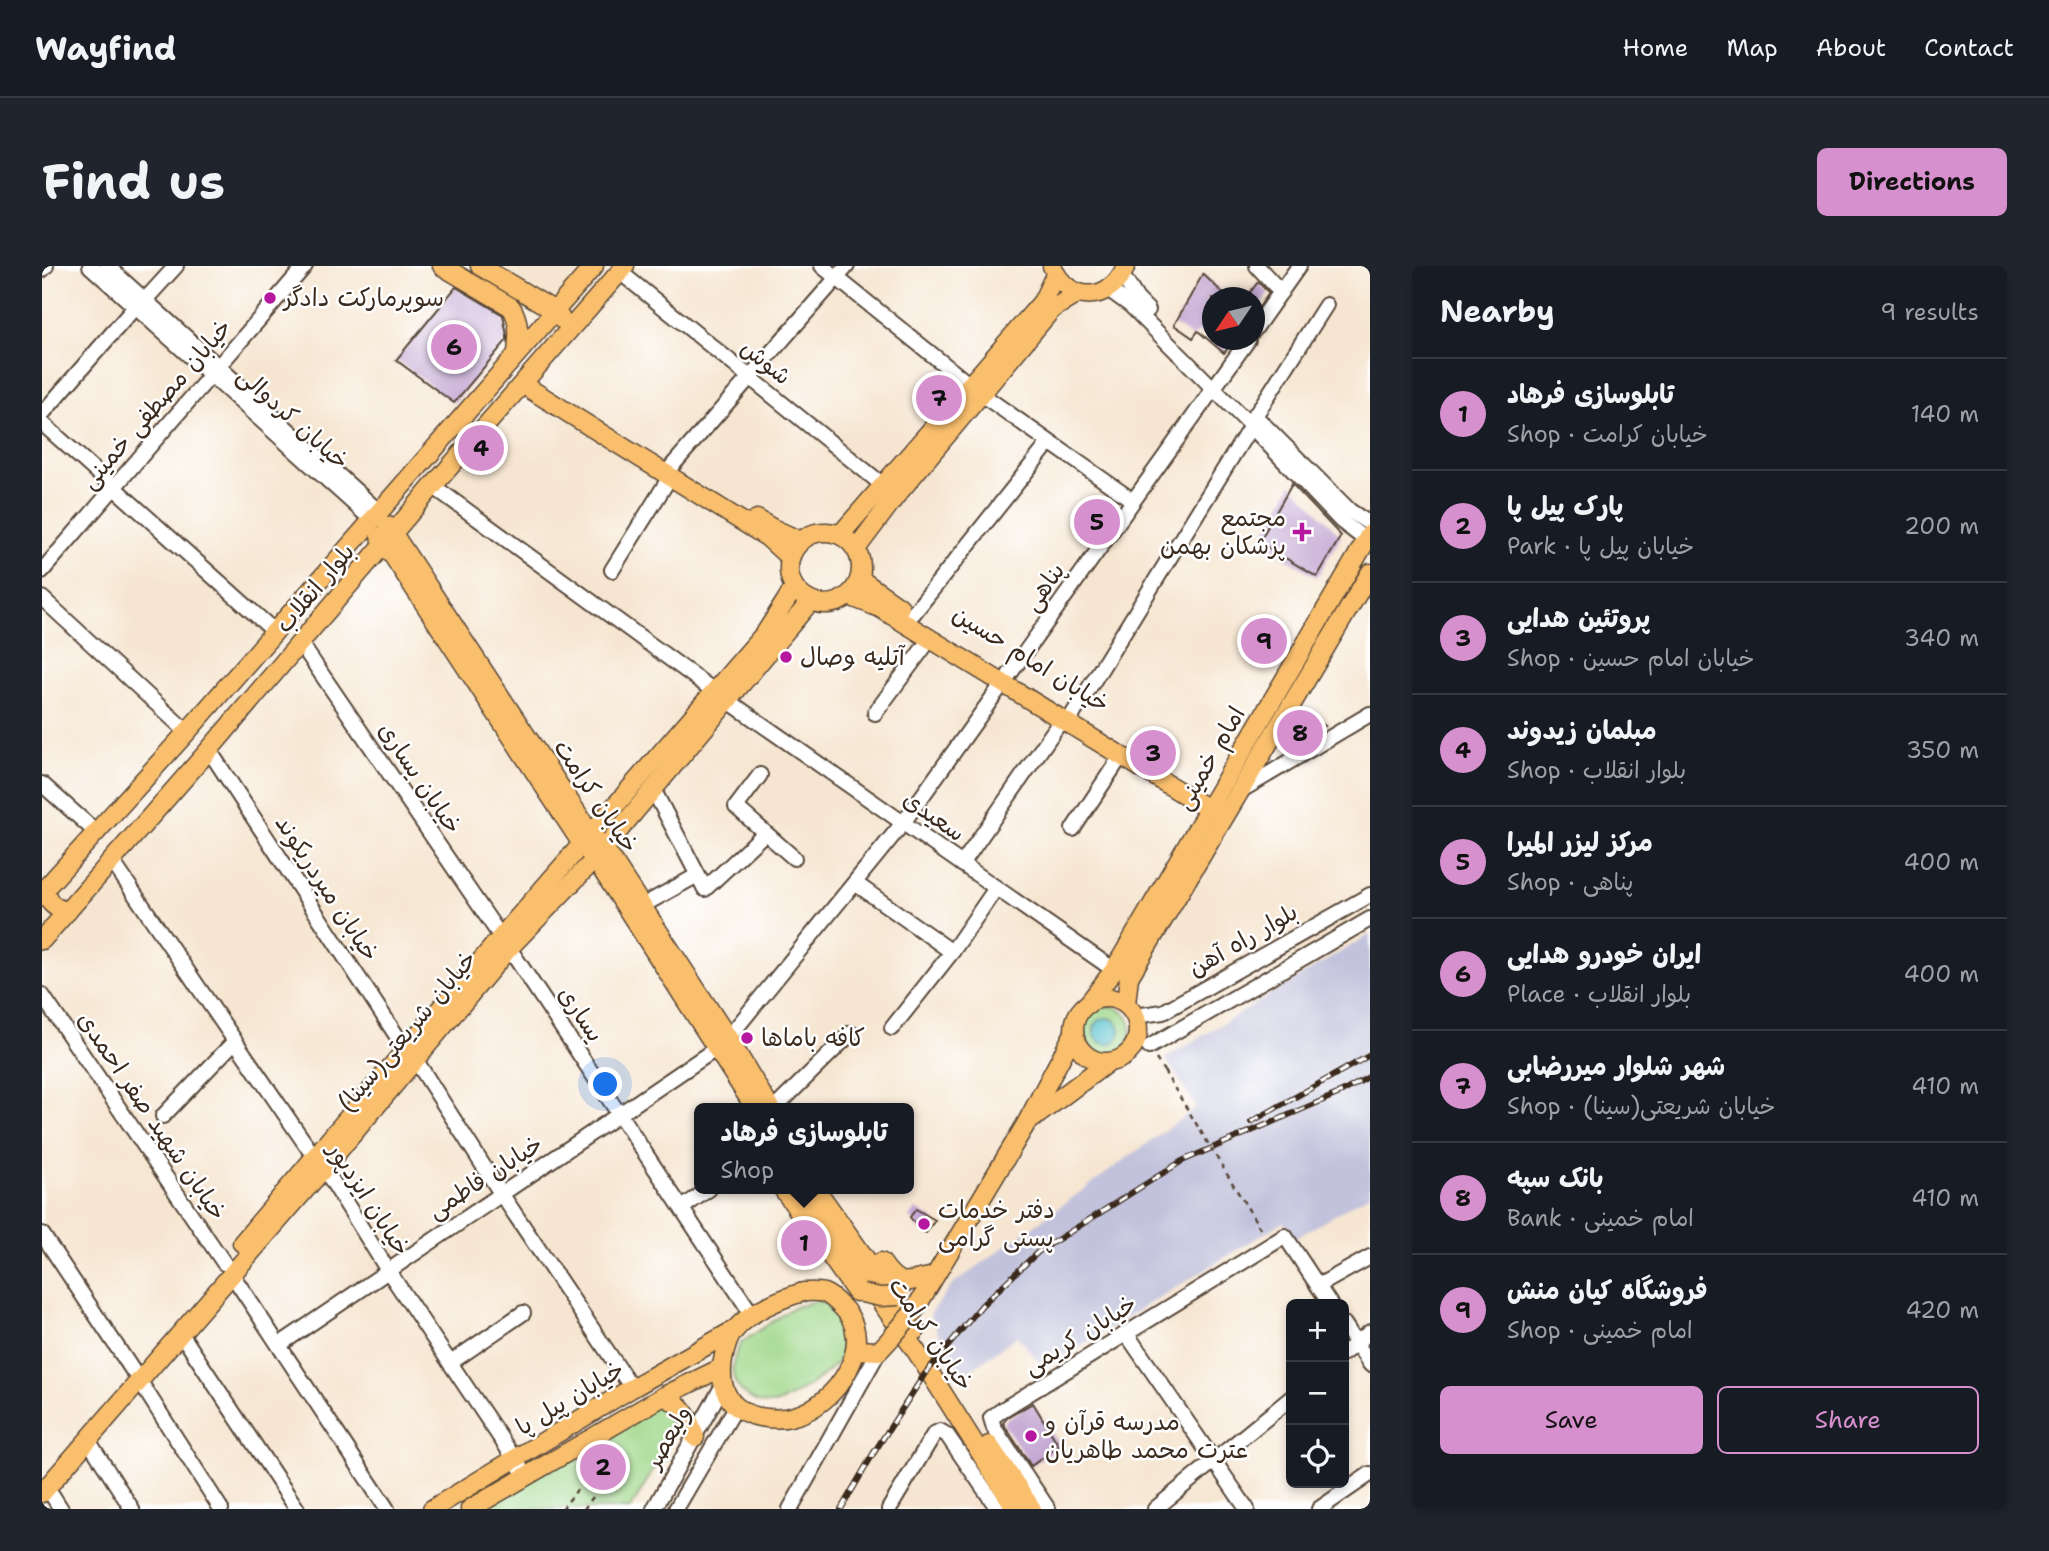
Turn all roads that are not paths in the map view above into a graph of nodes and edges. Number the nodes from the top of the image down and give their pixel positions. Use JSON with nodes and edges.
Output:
{"nodes":[{"id":1,"x":46,"y":266,"type":"edge"},
{"id":2,"x":90,"y":266,"type":"edge"},
{"id":3,"x":107,"y":266,"type":"edge"},
{"id":4,"x":176,"y":266,"type":"edge"},
{"id":5,"x":305,"y":266,"type":"edge"},
{"id":6,"x":442,"y":266,"type":"edge"},
{"id":7,"x":480,"y":266,"type":"edge"},
{"id":8,"x":594,"y":266,"type":"edge"},
{"id":9,"x":822,"y":266,"type":"edge"},
{"id":10,"x":847,"y":266,"type":"edge"},
{"id":11,"x":1257,"y":266,"type":"edge"},
{"id":12,"x":1299,"y":266,"type":"edge"},
{"id":13,"x":623,"y":269,"type":"edge"},
{"id":14,"x":42,"y":270,"type":"edge"},
{"id":15,"x":1054,"y":271,"type":"edge"},
{"id":16,"x":1124,"y":271,"type":"edge"},
{"id":17,"x":837,"y":278,"type":"junction"},
{"id":18,"x":1108,"y":289,"type":"junction"},
{"id":19,"x":1281,"y":292,"type":"junction"},
{"id":20,"x":1079,"y":293,"type":"junction"},
{"id":21,"x":140,"y":303,"type":"junction"},
{"id":22,"x":1326,"y":305,"type":"dead end"},
{"id":23,"x":555,"y":311,"type":"junction"},
{"id":24,"x":1265,"y":315,"type":"edge"},
{"id":25,"x":570,"y":330,"type":"junction"},
{"id":26,"x":1241,"y":350,"type":"edge"},
{"id":27,"x":517,"y":354,"type":"junction"},
{"id":28,"x":215,"y":371,"type":"junction"},
{"id":29,"x":749,"y":378,"type":"junction"},
{"id":30,"x":525,"y":380,"type":"junction"},
{"id":31,"x":1217,"y":385,"type":"junction"},
{"id":32,"x":976,"y":390,"type":"junction"},
{"id":33,"x":42,"y":414,"type":"edge"},
{"id":34,"x":1253,"y":421,"type":"junction"},
{"id":35,"x":42,"y":424,"type":"edge"},
{"id":36,"x":1049,"y":443,"type":"junction"},
{"id":37,"x":671,"y":471,"type":"junction"},
{"id":38,"x":433,"y":486,"type":"junction"},
{"id":39,"x":884,"y":486,"type":"junction"},
{"id":40,"x":114,"y":488,"type":"junction"},
{"id":41,"x":1132,"y":500,"type":"junction"},
{"id":42,"x":375,"y":516,"type":"junction"},
{"id":43,"x":841,"y":535,"type":"junction"},
{"id":44,"x":1369,"y":535,"type":"edge"},
{"id":45,"x":389,"y":538,"type":"junction"},
{"id":46,"x":801,"y":541,"type":"junction"},
{"id":47,"x":856,"y":549,"type":"junction"},
{"id":48,"x":790,"y":558,"type":"junction"},
{"id":49,"x":612,"y":570,"type":"dead end"},
{"id":50,"x":42,"y":571,"type":"edge"},
{"id":51,"x":1370,"y":573,"type":"edge"},
{"id":52,"x":860,"y":579,"type":"junction"},
{"id":53,"x":794,"y":588,"type":"junction"},
{"id":54,"x":849,"y":596,"type":"junction"},
{"id":55,"x":42,"y":598,"type":"edge"},
{"id":56,"x":810,"y":602,"type":"junction"},
{"id":57,"x":913,"y":614,"type":"junction"},
{"id":58,"x":275,"y":632,"type":"junction"},
{"id":59,"x":930,"y":639,"type":"junction"},
{"id":60,"x":300,"y":645,"type":"junction"},
{"id":61,"x":1006,"y":679,"type":"junction"},
{"id":62,"x":721,"y":696,"type":"junction"},
{"id":63,"x":875,"y":713,"type":"dead end"},
{"id":64,"x":1370,"y":714,"type":"edge"},
{"id":65,"x":1068,"y":717,"type":"junction"},
{"id":66,"x":187,"y":732,"type":"junction"},
{"id":67,"x":209,"y":750,"type":"junction"},
{"id":68,"x":1121,"y":756,"type":"junction"},
{"id":69,"x":760,"y":775,"type":"dead end"},
{"id":70,"x":42,"y":784,"type":"edge"},
{"id":71,"x":653,"y":789,"type":"junction"},
{"id":72,"x":1239,"y":792,"type":"junction"},
{"id":73,"x":1216,"y":808,"type":"junction"},
{"id":74,"x":904,"y":823,"type":"junction"},
{"id":75,"x":1073,"y":829,"type":"dead end"},
{"id":76,"x":96,"y":832,"type":"junction"},
{"id":77,"x":765,"y":833,"type":"junction"},
{"id":78,"x":587,"y":839,"type":"junction"},
{"id":79,"x":599,"y":854,"type":"junction"},
{"id":80,"x":794,"y":858,"type":"dead end"},
{"id":81,"x":112,"y":861,"type":"junction"},
{"id":82,"x":962,"y":864,"type":"junction"},
{"id":83,"x":696,"y":876,"type":"junction"},
{"id":84,"x":855,"y":883,"type":"junction"},
{"id":85,"x":996,"y":888,"type":"junction"},
{"id":86,"x":43,"y":890,"type":"edge"},
{"id":87,"x":1370,"y":894,"type":"edge"},
{"id":88,"x":640,"y":907,"type":"junction"},
{"id":89,"x":68,"y":911,"type":"junction"},
{"id":90,"x":1370,"y":919,"type":"edge"},
{"id":91,"x":1320,"y":923,"type":"junction"},
{"id":92,"x":42,"y":940,"type":"edge"},
{"id":93,"x":505,"y":942,"type":"junction"},
{"id":94,"x":1331,"y":942,"type":"junction"},
{"id":95,"x":952,"y":952,"type":"junction"},
{"id":96,"x":1114,"y":970,"type":"junction"},
{"id":97,"x":42,"y":995,"type":"edge"},
{"id":98,"x":1088,"y":1004,"type":"junction"},
{"id":99,"x":1130,"y":1010,"type":"junction"},
{"id":100,"x":892,"y":1028,"type":"dead end"},
{"id":101,"x":851,"y":1033,"type":"dead end"},
{"id":102,"x":1074,"y":1033,"type":"junction"},
{"id":103,"x":235,"y":1041,"type":"junction"},
{"id":104,"x":722,"y":1043,"type":"junction"},
{"id":105,"x":1149,"y":1046,"type":"dead end"},
{"id":106,"x":410,"y":1054,"type":"junction"},
{"id":107,"x":1107,"y":1063,"type":"junction"},
{"id":108,"x":752,"y":1103,"type":"edge"},
{"id":109,"x":768,"y":1103,"type":"edge"},
{"id":110,"x":777,"y":1103,"type":"edge"},
{"id":111,"x":621,"y":1115,"type":"junction"},
{"id":112,"x":163,"y":1116,"type":"dead end"},
{"id":113,"x":1026,"y":1124,"type":"junction"},
{"id":114,"x":319,"y":1163,"type":"junction"},
{"id":115,"x":702,"y":1194,"type":"edge"},
{"id":116,"x":787,"y":1194,"type":"edge"},
{"id":117,"x":804,"y":1194,"type":"edge"},
{"id":118,"x":820,"y":1194,"type":"edge"},
{"id":119,"x":834,"y":1194,"type":"edge"},
{"id":120,"x":502,"y":1195,"type":"junction"},
{"id":121,"x":682,"y":1208,"type":"junction"},
{"id":122,"x":42,"y":1234,"type":"edge"},
{"id":123,"x":1370,"y":1257,"type":"edge"},
{"id":124,"x":228,"y":1268,"type":"junction"},
{"id":125,"x":387,"y":1269,"type":"junction"},
{"id":126,"x":934,"y":1276,"type":"junction"},
{"id":127,"x":1318,"y":1286,"type":"junction"},
{"id":128,"x":859,"y":1292,"type":"junction"},
{"id":129,"x":825,"y":1293,"type":"junction"},
{"id":130,"x":1327,"y":1299,"type":"edge"},
{"id":131,"x":523,"y":1313,"type":"dead end"},
{"id":132,"x":753,"y":1316,"type":"junction"},
{"id":133,"x":734,"y":1331,"type":"junction"},
{"id":134,"x":180,"y":1332,"type":"junction"},
{"id":135,"x":1349,"y":1332,"type":"edge"},
{"id":136,"x":1370,"y":1332,"type":"edge"},
{"id":137,"x":1126,"y":1333,"type":"junction"},
{"id":138,"x":1356,"y":1343,"type":"junction"},
{"id":139,"x":279,"y":1345,"type":"junction"},
{"id":140,"x":885,"y":1345,"type":"junction"},
{"id":141,"x":1349,"y":1349,"type":"edge"},
{"id":142,"x":857,"y":1350,"type":"junction"},
{"id":143,"x":450,"y":1363,"type":"junction"},
{"id":144,"x":1370,"y":1364,"type":"edge"},
{"id":145,"x":721,"y":1368,"type":"junction"},
{"id":146,"x":136,"y":1375,"type":"junction"},
{"id":147,"x":722,"y":1387,"type":"junction"},
{"id":148,"x":632,"y":1388,"type":"junction"},
{"id":149,"x":664,"y":1396,"type":"junction"},
{"id":150,"x":1286,"y":1402,"type":"edge"},
{"id":151,"x":736,"y":1407,"type":"junction"},
{"id":152,"x":695,"y":1437,"type":"junction"},
{"id":153,"x":88,"y":1440,"type":"junction"},
{"id":154,"x":514,"y":1459,"type":"junction"},
{"id":155,"x":1215,"y":1462,"type":"junction"},
{"id":156,"x":1370,"y":1474,"type":"edge"},
{"id":157,"x":526,"y":1476,"type":"junction"},
{"id":158,"x":44,"y":1485,"type":"edge"},
{"id":159,"x":61,"y":1509,"type":"edge"},
{"id":160,"x":132,"y":1509,"type":"edge"},
{"id":161,"x":221,"y":1509,"type":"edge"},
{"id":162,"x":297,"y":1509,"type":"edge"},
{"id":163,"x":387,"y":1509,"type":"edge"},
{"id":164,"x":432,"y":1509,"type":"edge"},
{"id":165,"x":470,"y":1509,"type":"edge"},
{"id":166,"x":654,"y":1509,"type":"edge"},
{"id":167,"x":676,"y":1509,"type":"edge"},
{"id":168,"x":790,"y":1509,"type":"edge"},
{"id":169,"x":889,"y":1509,"type":"edge"},
{"id":170,"x":998,"y":1509,"type":"edge"},
{"id":171,"x":1016,"y":1509,"type":"edge"},
{"id":172,"x":1032,"y":1509,"type":"edge"},
{"id":173,"x":1048,"y":1509,"type":"edge"},
{"id":174,"x":1155,"y":1509,"type":"edge"},
{"id":175,"x":1247,"y":1509,"type":"edge"},
{"id":176,"x":1319,"y":1509,"type":"edge"}],
"edges":[{"from":1,"to":14,"type":"street"},
{"from":2,"to":21,"type":"street","name":"خیابان کردوالی"},
{"from":3,"to":21,"type":"street","name":"خیابان کردوالی"},
{"from":4,"to":21,"type":"street"},
{"from":5,"to":28,"type":"street","name":"خیابان مصطفی خمینی"},
{"from":6,"to":27,"type":"main road"},
{"from":7,"to":23,"type":"main road"},
{"from":8,"to":23,"type":"main road","name":"بلوار انقلاب"},
{"from":9,"to":17,"type":"street"},
{"from":10,"to":17,"type":"street"},
{"from":11,"to":19,"type":"street"},
{"from":12,"to":19,"type":"street"},
{"from":13,"to":25,"type":"main road","name":"بلوار انقلاب"},
{"from":13,"to":29,"type":"street","name":"شوش"},
{"from":15,"to":20,"type":"main road"},
{"from":15,"to":32,"type":"main road"},
{"from":16,"to":18,"type":"main road"},
{"from":16,"to":31,"type":"street"},
{"from":17,"to":29,"type":"street"},
{"from":17,"to":32,"type":"street"},
{"from":18,"to":20,"type":"main road"},
{"from":18,"to":31,"type":"street"},
{"from":19,"to":24,"type":"street"},
{"from":20,"to":32,"type":"main road"},
{"from":21,"to":28,"type":"street","name":"خیابان کردوالی"},
{"from":21,"to":33,"type":"street"},
{"from":22,"to":34,"type":"street"},
{"from":23,"to":25,"type":"main road"},
{"from":23,"to":27,"type":"main road","name":"بلوار انقلاب"},
{"from":25,"to":30,"type":"main road","name":"بلوار انقلاب"},
{"from":26,"to":31,"type":"street","name":"پناهی"},
{"from":27,"to":42,"type":"main road","name":"بلوار انقلاب"},
{"from":28,"to":40,"type":"street","name":"خیابان مصطفی خمینی"},
{"from":28,"to":42,"type":"street","name":"خیابان کردوالی"},
{"from":29,"to":37,"type":"street"},
{"from":29,"to":39,"type":"street","name":"شوش"},
{"from":30,"to":37,"type":"main road"},
{"from":30,"to":38,"type":"main road","name":"بلوار انقلاب"},
{"from":31,"to":34,"type":"street"},
{"from":31,"to":41,"type":"street","name":"پناهی"},
{"from":32,"to":36,"type":"street"},
{"from":32,"to":39,"type":"main road"},
{"from":32,"to":47,"type":"main road"},
{"from":34,"to":44,"type":"street"},
{"from":34,"to":65,"type":"street"},
{"from":35,"to":40,"type":"street"},
{"from":36,"to":41,"type":"street"},
{"from":36,"to":57,"type":"street"},
{"from":37,"to":46,"type":"main road"},
{"from":37,"to":48,"type":"main road"},
{"from":37,"to":49,"type":"street"},
{"from":38,"to":45,"type":"main road","name":"بلوار انقلاب"},
{"from":38,"to":62,"type":"street","name":"سعیدی"},
{"from":39,"to":43,"type":"main road"},
{"from":40,"to":50,"type":"street","name":"خیابان مصطفی خمینی"},
{"from":40,"to":58,"type":"street"},
{"from":41,"to":61,"type":"street","name":"پناهی"},
{"from":42,"to":45,"type":"main road","name":"خیابان کرامت"},
{"from":42,"to":58,"type":"main road","name":"بلوار انقلاب"},
{"from":43,"to":46,"type":"main road"},
{"from":43,"to":47,"type":"main road"},
{"from":44,"to":73,"type":"main road","name":"امام خمینی"},
{"from":45,"to":60,"type":"main road","name":"بلوار انقلاب"},
{"from":45,"to":78,"type":"main road","name":"خیابان کرامت"},
{"from":46,"to":48,"type":"main road"},
{"from":47,"to":52,"type":"main road"},
{"from":48,"to":53,"type":"main road"},
{"from":51,"to":72,"type":"main road","name":"امام خمینی"},
{"from":52,"to":54,"type":"main road"},
{"from":52,"to":57,"type":"main road","name":"خیابان امام حسین"},
{"from":53,"to":56,"type":"main road"},
{"from":53,"to":62,"type":"main road","name":"خیابان شریعتی(سینا)"},
{"from":54,"to":56,"type":"main road"},
{"from":54,"to":59,"type":"main road","name":"خیابان امام حسین"},
{"from":55,"to":66,"type":"street"},
{"from":56,"to":62,"type":"main road","name":"خیابان شریعتی(سینا)"},
{"from":57,"to":61,"type":"main road","name":"خیابان امام حسین"},
{"from":58,"to":66,"type":"main road","name":"بلوار انقلاب"},
{"from":59,"to":61,"type":"main road","name":"خیابان امام حسین"},
{"from":59,"to":63,"type":"street"},
{"from":60,"to":67,"type":"main road","name":"بلوار انقلاب"},
{"from":60,"to":93,"type":"street","name":"خیابان یساری"},
{"from":61,"to":65,"type":"main road","name":"خیابان امام حسین"},
{"from":61,"to":74,"type":"street","name":"پناهی"},
{"from":62,"to":71,"type":"main road","name":"خیابان شریعتی(سینا)"},
{"from":62,"to":74,"type":"street","name":"سعیدی"},
{"from":62,"to":78,"type":"main road","name":"خیابان شریعتی(سینا)"},
{"from":64,"to":72,"type":"street"},
{"from":65,"to":68,"type":"main road","name":"خیابان امام حسین"},
{"from":65,"to":73,"type":"main road","name":"خیابان امام حسین"},
{"from":65,"to":82,"type":"street"},
{"from":66,"to":76,"type":"main road","name":"بلوار انقلاب"},
{"from":67,"to":81,"type":"main road","name":"بلوار انقلاب"},
{"from":67,"to":106,"type":"street","name":"خیابان میردریکوند"},
{"from":68,"to":73,"type":"main road","name":"خیابان امام حسین"},
{"from":68,"to":75,"type":"street"},
{"from":69,"to":77,"type":"street"},
{"from":70,"to":76,"type":"street"},
{"from":71,"to":79,"type":"main road","name":"خیابان شریعتی(سینا)"},
{"from":71,"to":83,"type":"street"},
{"from":72,"to":73,"type":"main road","name":"امام خمینی"},
{"from":73,"to":96,"type":"main road","name":"امام خمینی"},
{"from":73,"to":99,"type":"main road","name":"امام خمینی"},
{"from":74,"to":82,"type":"street","name":"سعیدی"},
{"from":74,"to":84,"type":"street"},
{"from":76,"to":86,"type":"main road","name":"بلوار انقلاب"},
{"from":77,"to":80,"type":"street"},
{"from":77,"to":83,"type":"street"},
{"from":78,"to":79,"type":"main road","name":"خیابان کرامت"},
{"from":78,"to":93,"type":"main road","name":"خیابان شریعتی(سینا)"},
{"from":79,"to":88,"type":"main road","name":"خیابان کرامت"},
{"from":79,"to":93,"type":"main road","name":"خیابان شریعتی(سینا)"},
{"from":79,"to":104,"type":"main road","name":"خیابان کرامت"},
{"from":81,"to":89,"type":"main road","name":"بلوار انقلاب"},
{"from":81,"to":103,"type":"street","name":"خیابان ایزدپور"},
{"from":82,"to":85,"type":"street","name":"سعیدی"},
{"from":83,"to":88,"type":"street"},
{"from":84,"to":95,"type":"street"},
{"from":84,"to":104,"type":"street"},
{"from":85,"to":95,"type":"street"},
{"from":85,"to":96,"type":"street","name":"سعیدی"},
{"from":86,"to":89,"type":"main road"},
{"from":87,"to":91,"type":"street","name":"بلوار راه آهن"},
{"from":88,"to":104,"type":"main road","name":"خیابان کرامت"},
{"from":89,"to":92,"type":"main road","name":"بلوار انقلاب"},
{"from":90,"to":94,"type":"street","name":"بلوار راه آهن"},
{"from":91,"to":94,"type":"street"},
{"from":91,"to":99,"type":"street","name":"بلوار راه آهن"},
{"from":93,"to":106,"type":"main road","name":"خیابان شریعتی(سینا)"},
{"from":93,"to":111,"type":"street","name":"یساری"},
{"from":94,"to":105,"type":"street","name":"بلوار راه آهن"},
{"from":95,"to":100,"type":"street"},
{"from":96,"to":98,"type":"main road","name":"امام خمینی"},
{"from":97,"to":124,"type":"street","name":"خیابان شهید صفر احمدی"},
{"from":98,"to":99,"type":"main road"},
{"from":98,"to":102,"type":"main road"},
{"from":99,"to":107,"type":"main road"},
{"from":101,"to":110,"type":"street"},
{"from":102,"to":107,"type":"main road"},
{"from":102,"to":113,"type":"main road"},
{"from":103,"to":112,"type":"street"},
{"from":103,"to":114,"type":"street","name":"خیابان ایزدپور"},
{"from":104,"to":108,"type":"main road","name":"خیابان کرامت"},
{"from":104,"to":109,"type":"main road","name":"خیابان کرامت"},
{"from":104,"to":111,"type":"street","name":"خیابان فاطمی"},
{"from":106,"to":114,"type":"main road","name":"خیابان شریعتی(سینا)"},
{"from":106,"to":120,"type":"street","name":"خیابان میردریکوند"},
{"from":107,"to":113,"type":"main road"},
{"from":111,"to":120,"type":"street","name":"خیابان فاطمی"},
{"from":111,"to":121,"type":"street","name":"یساری"},
{"from":113,"to":126,"type":"main road"},
{"from":114,"to":124,"type":"main road","name":"خیابان شریعتی(سینا)"},
{"from":114,"to":125,"type":"street","name":"خیابان ایزدپور"},
{"from":115,"to":121,"type":"street"},
{"from":116,"to":128,"type":"main road"},
{"from":117,"to":171,"type":"main road","name":"خیابان کرامت"},
{"from":118,"to":172,"type":"main road","name":"خیابان کرامت"},
{"from":119,"to":126,"type":"main road"},
{"from":120,"to":125,"type":"street","name":"خیابان فاطمی"},
{"from":120,"to":148,"type":"street","name":"خیابان میردریکوند"},
{"from":121,"to":132,"type":"street","name":"یساری"},
{"from":122,"to":146,"type":"street"},
{"from":123,"to":127,"type":"street"},
{"from":124,"to":134,"type":"main road","name":"خیابان شریعتی(سینا)"},
{"from":124,"to":139,"type":"street","name":"خیابان شهید صفر احمدی"},
{"from":124,"to":146,"type":"main road","name":"خیابان شریعتی(سینا)"},
{"from":125,"to":139,"type":"street","name":"خیابان فاطمی"},
{"from":125,"to":143,"type":"street","name":"خیابان ایزدپور"},
{"from":126,"to":128,"type":"main road","bridge":true},
{"from":126,"to":140,"type":"main road","bridge":true},
{"from":127,"to":130,"type":"street"},
{"from":127,"to":137,"type":"street","name":"خیابان کریمی"},
{"from":128,"to":129,"type":"main road"},
{"from":129,"to":132,"type":"main road"},
{"from":129,"to":142,"type":"main road"},
{"from":131,"to":143,"type":"street"},
{"from":132,"to":133,"type":"main road"},
{"from":133,"to":145,"type":"main road"},
{"from":133,"to":148,"type":"main road","name":"خیابان پیل پا"},
{"from":134,"to":146,"type":"main road","name":"خیابان شریعتی(سینا)"},
{"from":134,"to":162,"type":"street"},
{"from":135,"to":138,"type":"street"},
{"from":136,"to":138,"type":"street"},
{"from":137,"to":155,"type":"street"},
{"from":137,"to":173,"type":"street","name":"خیابان کریمی"},
{"from":138,"to":141,"type":"street"},
{"from":138,"to":144,"type":"street"},
{"from":139,"to":163,"type":"street","name":"خیابان شهید صفر احمدی"},
{"from":140,"to":142,"type":"main road"},
{"from":140,"to":168,"type":"street"},
{"from":142,"to":151,"type":"main road"},
{"from":143,"to":154,"type":"street","name":"خیابان ایزدپور"},
{"from":145,"to":147,"type":"main road"},
{"from":145,"to":149,"type":"main road","name":"خیابان پیل پا"},
{"from":146,"to":153,"type":"main road","name":"خیابان شریعتی(سینا)"},
{"from":146,"to":158,"type":"main road","name":"خیابان شریعتی(سینا)"},
{"from":146,"to":161,"type":"street"},
{"from":147,"to":151,"type":"main road"},
{"from":147,"to":152,"type":"street","name":"ولیعصر"},
{"from":148,"to":154,"type":"main road","name":"خیابان پیل پا"},
{"from":149,"to":152,"type":"main road"},
{"from":149,"to":157,"type":"main road","name":"خیابان پیل پا"},
{"from":150,"to":155,"type":"street"},
{"from":151,"to":167,"type":"street","name":"ولیعصر"},
{"from":152,"to":166,"type":"street","name":"ولیعصر"},
{"from":153,"to":158,"type":"main road","name":"خیابان شریعتی(سینا)"},
{"from":153,"to":160,"type":"street"},
{"from":154,"to":157,"type":"street","name":"خیابان ایزدپور"},
{"from":154,"to":164,"type":"main road","name":"خیابان پیل پا"},
{"from":155,"to":174,"type":"street"},
{"from":155,"to":175,"type":"street"},
{"from":156,"to":176,"type":"street"},
{"from":157,"to":165,"type":"main road","name":"خیابان پیل پا"},
{"from":158,"to":159,"type":"street"},
{"from":169,"to":170,"type":"street"}]}
